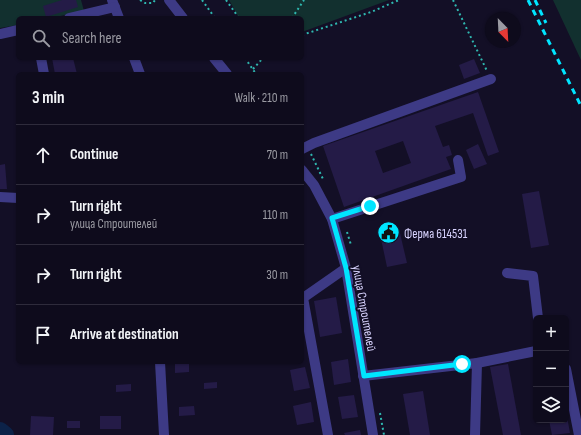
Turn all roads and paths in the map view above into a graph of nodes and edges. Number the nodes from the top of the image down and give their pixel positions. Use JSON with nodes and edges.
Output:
{"nodes":[{"id":1,"x":140,"y":0,"type":"edge"},
{"id":2,"x":155,"y":0,"type":"edge"},
{"id":3,"x":169,"y":0,"type":"edge"},
{"id":4,"x":202,"y":0,"type":"edge"},
{"id":5,"x":226,"y":0,"type":"edge"},
{"id":6,"x":304,"y":0,"type":"edge"},
{"id":7,"x":399,"y":0,"type":"edge"},
{"id":8,"x":454,"y":0,"type":"edge"},
{"id":9,"x":113,"y":4,"type":"edge"},
{"id":10,"x":75,"y":16,"type":"edge"},
{"id":11,"x":118,"y":16,"type":"edge"},
{"id":12,"x":181,"y":16,"type":"edge"},
{"id":13,"x":214,"y":16,"type":"edge"},
{"id":14,"x":237,"y":16,"type":"edge"},
{"id":15,"x":293,"y":16,"type":"edge"},
{"id":16,"x":16,"y":30,"type":"edge"},
{"id":17,"x":0,"y":34,"type":"edge"},
{"id":18,"x":304,"y":34,"type":"edge"},
{"id":19,"x":41,"y":60,"type":"edge"},
{"id":20,"x":135,"y":60,"type":"edge"},
{"id":21,"x":216,"y":60,"type":"edge"},
{"id":22,"x":246,"y":60,"type":"edge"},
{"id":23,"x":261,"y":60,"type":"edge"},
{"id":24,"x":253,"y":70,"type":"joint"},
{"id":25,"x":44,"y":72,"type":"edge"},
{"id":26,"x":139,"y":72,"type":"edge"},
{"id":27,"x":225,"y":72,"type":"edge"},
{"id":28,"x":491,"y":79,"type":"joint"},
{"id":29,"x":304,"y":148,"type":"edge"},
{"id":30,"x":458,"y":160,"type":"dead end"},
{"id":31,"x":304,"y":172,"type":"edge"},
{"id":32,"x":0,"y":197,"type":"edge"},
{"id":33,"x":16,"y":198,"type":"edge"},
{"id":34,"x":332,"y":218,"type":"junction"},
{"id":35,"x":346,"y":268,"type":"junction"},
{"id":36,"x":507,"y":273,"type":"dead end"},
{"id":37,"x":304,"y":297,"type":"edge"},
{"id":38,"x":304,"y":303,"type":"edge"},
{"id":39,"x":538,"y":315,"type":"edge"},
{"id":40,"x":533,"y":352,"type":"edge"},
{"id":41,"x":477,"y":363,"type":"junction"},
{"id":42,"x":160,"y":364,"type":"edge"},
{"id":43,"x":364,"y":376,"type":"junction"},
{"id":44,"x":569,"y":384,"type":"edge"},
{"id":45,"x":164,"y":435,"type":"edge"},
{"id":46,"x":328,"y":435,"type":"edge"},
{"id":47,"x":373,"y":435,"type":"edge"},
{"id":48,"x":475,"y":435,"type":"edge"},
{"id":49,"x":579,"y":435,"type":"edge"}],
"edges":[{"from":1,"to":2,"type":"path"},
{"from":3,"to":12,"type":"street"},
{"from":4,"to":13,"type":"path"},
{"from":5,"to":14,"type":"path"},
{"from":6,"to":15,"type":"path"},
{"from":7,"to":18,"type":"path"},
{"from":8,"to":28,"type":"path"},
{"from":9,"to":10,"type":"street"},
{"from":9,"to":11,"type":"street"},
{"from":16,"to":17,"type":"street"},
{"from":19,"to":25,"type":"street"},
{"from":20,"to":26,"type":"street"},
{"from":21,"to":27,"type":"street"},
{"from":22,"to":24,"type":"path"},
{"from":23,"to":24,"type":"path"},
{"from":28,"to":29,"type":"street"},
{"from":30,"to":34,"type":"street"},
{"from":31,"to":34,"type":"street","name":"улица Строителей"},
{"from":32,"to":33,"type":"street"},
{"from":34,"to":35,"type":"street","name":"улица Строителей"},
{"from":35,"to":37,"type":"street"},
{"from":35,"to":43,"type":"street","name":"улица Строителей"},
{"from":36,"to":39,"type":"street"},
{"from":38,"to":46,"type":"street"},
{"from":40,"to":41,"type":"street"},
{"from":41,"to":43,"type":"street"},
{"from":41,"to":48,"type":"street"},
{"from":42,"to":45,"type":"street"},
{"from":43,"to":47,"type":"street","name":"улица Строителей"},
{"from":44,"to":49,"type":"street"}]}
